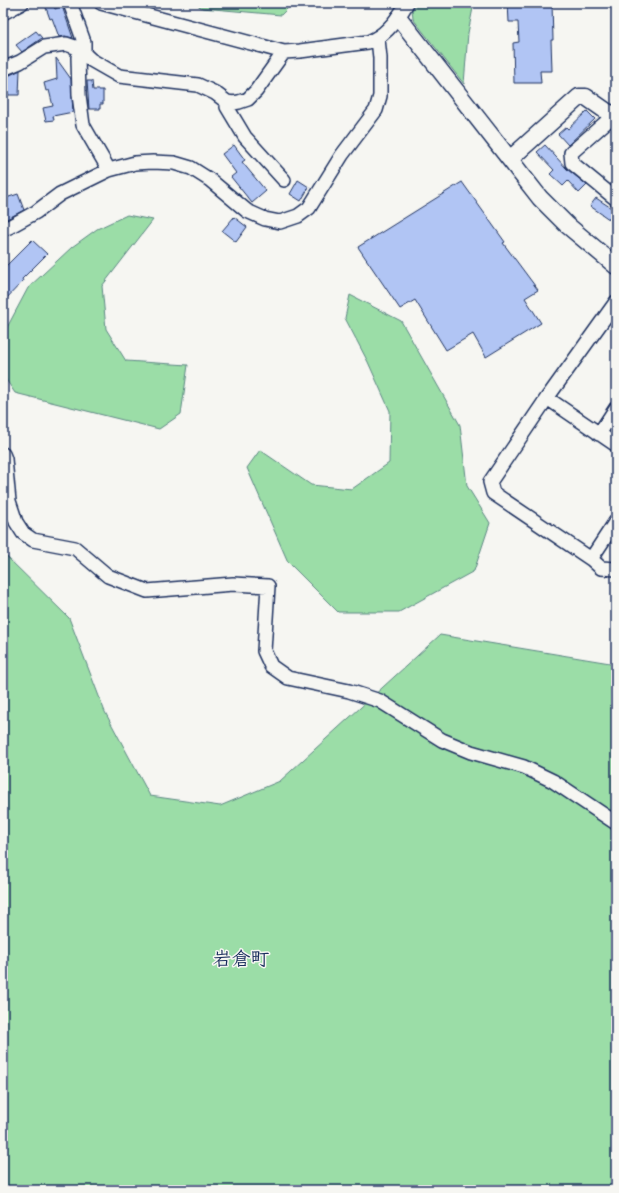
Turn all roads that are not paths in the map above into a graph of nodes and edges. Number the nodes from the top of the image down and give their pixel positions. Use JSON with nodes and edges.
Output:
{"nodes":[{"id":1,"x":22,"y":3,"type":"edge"},
{"id":2,"x":70,"y":3,"type":"edge"},
{"id":3,"x":101,"y":3,"type":"edge"},
{"id":4,"x":407,"y":3,"type":"edge"},
{"id":5,"x":3,"y":13,"type":"edge"},
{"id":6,"x":399,"y":18,"type":"junction"},
{"id":7,"x":378,"y":39,"type":"junction"},
{"id":8,"x":82,"y":52,"type":"junction"},
{"id":9,"x":284,"y":52,"type":"junction"},
{"id":10,"x":3,"y":71,"type":"edge"},
{"id":11,"x":227,"y":102,"type":"junction"},
{"id":12,"x":615,"y":115,"type":"edge"},
{"id":13,"x":510,"y":159,"type":"junction"},
{"id":14,"x":109,"y":170,"type":"junction"},
{"id":15,"x":284,"y":180,"type":"dead end"},
{"id":16,"x":616,"y":199,"type":"edge"},
{"id":17,"x":3,"y":229,"type":"edge"},
{"id":18,"x":616,"y":266,"type":"edge"},
{"id":19,"x":614,"y":308,"type":"edge"},
{"id":20,"x":547,"y":398,"type":"junction"},
{"id":21,"x":616,"y":408,"type":"edge"},
{"id":22,"x":599,"y":434,"type":"junction"},
{"id":23,"x":616,"y":445,"type":"edge"},
{"id":24,"x":3,"y":454,"type":"edge"},
{"id":25,"x":616,"y":521,"type":"edge"},
{"id":26,"x":591,"y":559,"type":"junction"},
{"id":27,"x":616,"y":569,"type":"edge"},
{"id":28,"x":616,"y":823,"type":"edge"}],
"edges":[{"from":1,"to":5,"type":"street"},
{"from":2,"to":8,"type":"street"},
{"from":3,"to":9,"type":"street"},
{"from":4,"to":6,"type":"street"},
{"from":6,"to":7,"type":"street"},
{"from":6,"to":13,"type":"street"},
{"from":7,"to":9,"type":"street"},
{"from":7,"to":14,"type":"street"},
{"from":8,"to":10,"type":"street"},
{"from":8,"to":11,"type":"street"},
{"from":8,"to":14,"type":"street"},
{"from":9,"to":11,"type":"street"},
{"from":11,"to":15,"type":"street"},
{"from":12,"to":13,"type":"street"},
{"from":12,"to":16,"type":"street"},
{"from":13,"to":18,"type":"street"},
{"from":14,"to":17,"type":"street"},
{"from":19,"to":20,"type":"street"},
{"from":20,"to":22,"type":"street"},
{"from":20,"to":26,"type":"street"},
{"from":21,"to":22,"type":"street"},
{"from":22,"to":23,"type":"street"},
{"from":24,"to":28,"type":"street"},
{"from":25,"to":26,"type":"street"},
{"from":26,"to":27,"type":"street"}]}
